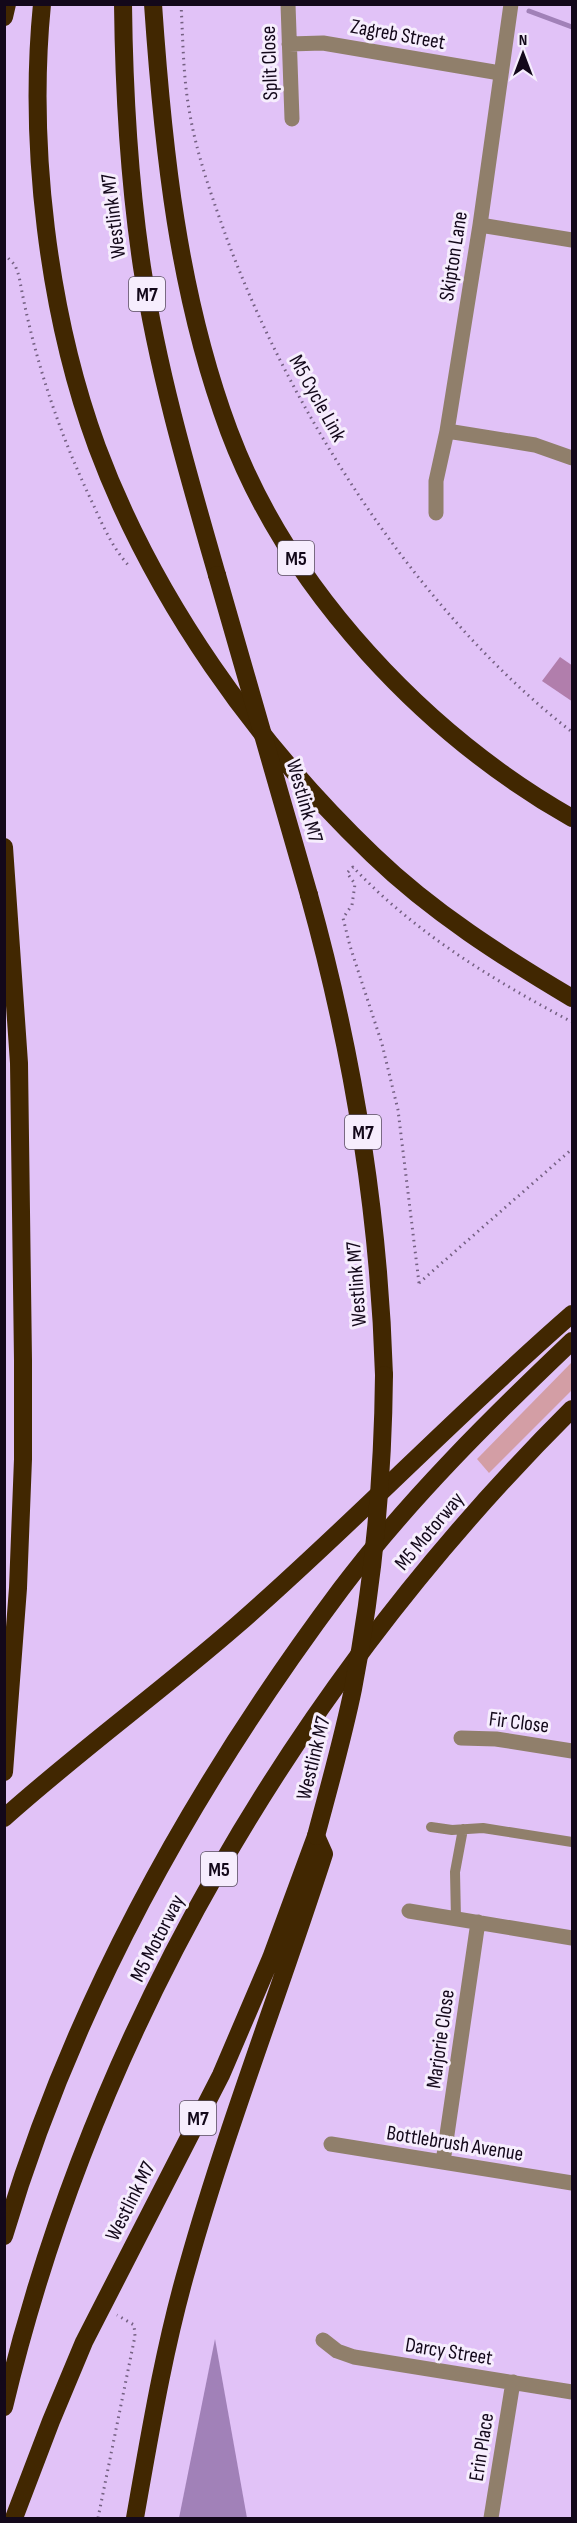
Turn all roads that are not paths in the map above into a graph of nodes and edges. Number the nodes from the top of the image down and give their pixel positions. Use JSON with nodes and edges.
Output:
{"nodes":[{"id":1,"x":7,"y":4,"type":"edge"},
{"id":2,"x":42,"y":4,"type":"edge"},
{"id":3,"x":123,"y":4,"type":"edge"},
{"id":4,"x":153,"y":4,"type":"edge"},
{"id":5,"x":288,"y":4,"type":"edge"},
{"id":6,"x":511,"y":4,"type":"edge"},
{"id":7,"x":4,"y":17,"type":"edge"},
{"id":8,"x":289,"y":44,"type":"junction"},
{"id":9,"x":500,"y":73,"type":"junction"},
{"id":10,"x":292,"y":119,"type":"dead end"},
{"id":11,"x":480,"y":225,"type":"junction"},
{"id":12,"x":573,"y":240,"type":"edge"},
{"id":13,"x":447,"y":431,"type":"junction"},
{"id":14,"x":573,"y":458,"type":"edge"},
{"id":15,"x":435,"y":513,"type":"dead end"},
{"id":16,"x":573,"y":818,"type":"edge"},
{"id":17,"x":4,"y":847,"type":"edge"},
{"id":18,"x":573,"y":998,"type":"edge"},
{"id":19,"x":573,"y":1314,"type":"edge"},
{"id":20,"x":573,"y":1341,"type":"edge"},
{"id":21,"x":573,"y":1409,"type":"edge"},
{"id":22,"x":461,"y":1738,"type":"dead end"},
{"id":23,"x":573,"y":1751,"type":"edge"},
{"id":24,"x":4,"y":1772,"type":"edge"},
{"id":25,"x":4,"y":1818,"type":"edge"},
{"id":26,"x":431,"y":1827,"type":"dead end"},
{"id":27,"x":463,"y":1829,"type":"junction"},
{"id":28,"x":573,"y":1842,"type":"edge"},
{"id":29,"x":305,"y":1890,"type":"junction"},
{"id":30,"x":409,"y":1911,"type":"dead end"},
{"id":31,"x":456,"y":1919,"type":"junction"},
{"id":32,"x":478,"y":1922,"type":"junction"},
{"id":33,"x":573,"y":1938,"type":"edge"},
{"id":34,"x":331,"y":2144,"type":"dead end"},
{"id":35,"x":443,"y":2162,"type":"junction"},
{"id":36,"x":573,"y":2183,"type":"edge"},
{"id":37,"x":4,"y":2236,"type":"edge"},
{"id":38,"x":323,"y":2340,"type":"dead end"},
{"id":39,"x":513,"y":2382,"type":"junction"},
{"id":40,"x":573,"y":2392,"type":"edge"},
{"id":41,"x":4,"y":2407,"type":"edge"},
{"id":42,"x":15,"y":2518,"type":"edge"},
{"id":43,"x":135,"y":2518,"type":"edge"},
{"id":44,"x":491,"y":2518,"type":"edge"}],
"edges":[{"from":1,"to":7,"type":"highway"},
{"from":2,"to":18,"type":"highway"},
{"from":3,"to":29,"type":"highway","name":"Westlink M7","number":"M7","bridge":true},
{"from":4,"to":16,"type":"highway","number":"M5"},
{"from":5,"to":8,"type":"street","name":"Split Close"},
{"from":6,"to":9,"type":"street","name":"Skipton Lane"},
{"from":8,"to":9,"type":"street","name":"Zagreb Street"},
{"from":8,"to":10,"type":"street","name":"Split Close"},
{"from":9,"to":11,"type":"street","name":"Skipton Lane"},
{"from":11,"to":12,"type":"street"},
{"from":11,"to":13,"type":"street","name":"Skipton Lane"},
{"from":13,"to":14,"type":"street"},
{"from":13,"to":15,"type":"street","name":"Skipton Lane"},
{"from":17,"to":24,"type":"highway"},
{"from":19,"to":25,"type":"highway"},
{"from":20,"to":37,"type":"highway","name":"M5 Motorway","number":"M5"},
{"from":21,"to":41,"type":"highway","name":"M5 Motorway","number":"M5"},
{"from":22,"to":23,"type":"street","name":"Fir Close"},
{"from":26,"to":27,"type":"lane"},
{"from":27,"to":28,"type":"lane"},
{"from":27,"to":31,"type":"lane"},
{"from":29,"to":42,"type":"highway","name":"Westlink M7","number":"M7"},
{"from":29,"to":43,"type":"highway"},
{"from":30,"to":31,"type":"street"},
{"from":31,"to":32,"type":"street"},
{"from":32,"to":33,"type":"street"},
{"from":32,"to":35,"type":"street","name":"Marjorie Close"},
{"from":34,"to":35,"type":"street","name":"Bottlebrush Avenue"},
{"from":35,"to":36,"type":"street","name":"Bottlebrush Avenue"},
{"from":38,"to":39,"type":"street","name":"Darcy Street"},
{"from":39,"to":40,"type":"street","name":"Darcy Street"},
{"from":39,"to":44,"type":"street","name":"Erin Place"}]}
